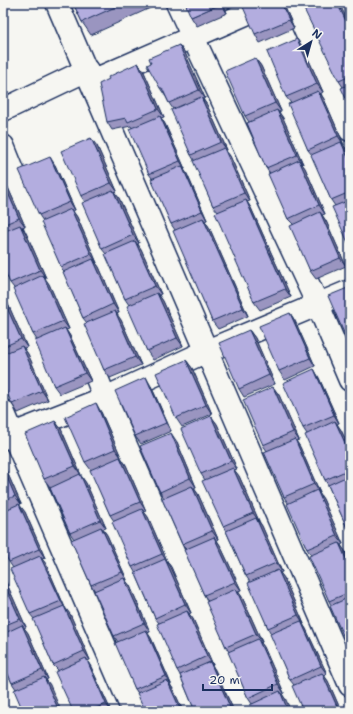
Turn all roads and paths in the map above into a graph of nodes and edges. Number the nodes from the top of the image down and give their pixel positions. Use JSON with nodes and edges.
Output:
{"nodes":[{"id":1,"x":58,"y":3,"type":"edge"},
{"id":2,"x":177,"y":3,"type":"edge"},
{"id":3,"x":271,"y":3,"type":"edge"},
{"id":4,"x":293,"y":3,"type":"edge"},
{"id":5,"x":193,"y":36,"type":"junction"},
{"id":6,"x":89,"y":76,"type":"junction"},
{"id":7,"x":3,"y":110,"type":"edge"},
{"id":8,"x":350,"y":130,"type":"edge"},
{"id":9,"x":3,"y":146,"type":"edge"},
{"id":10,"x":350,"y":291,"type":"edge"},
{"id":11,"x":318,"y":305,"type":"junction"},
{"id":12,"x":207,"y":351,"type":"junction"},
{"id":13,"x":350,"y":380,"type":"edge"},
{"id":14,"x":105,"y":398,"type":"junction"},
{"id":15,"x":3,"y":411,"type":"edge"},
{"id":16,"x":8,"y":435,"type":"edge"},
{"id":17,"x":3,"y":678,"type":"edge"},
{"id":18,"x":350,"y":685,"type":"edge"},
{"id":19,"x":18,"y":711,"type":"edge"},
{"id":20,"x":133,"y":711,"type":"edge"},
{"id":21,"x":243,"y":711,"type":"edge"}],
"edges":[{"from":1,"to":6,"type":"street"},
{"from":2,"to":5,"type":"street"},
{"from":3,"to":5,"type":"street"},
{"from":4,"to":8,"type":"street"},
{"from":5,"to":6,"type":"street"},
{"from":5,"to":11,"type":"street"},
{"from":6,"to":7,"type":"street"},
{"from":6,"to":12,"type":"street"},
{"from":9,"to":14,"type":"street"},
{"from":10,"to":11,"type":"street"},
{"from":11,"to":12,"type":"street"},
{"from":11,"to":13,"type":"street"},
{"from":12,"to":14,"type":"street"},
{"from":12,"to":18,"type":"street"},
{"from":14,"to":16,"type":"street"},
{"from":14,"to":21,"type":"street"},
{"from":15,"to":16,"type":"street"},
{"from":16,"to":20,"type":"street"},
{"from":17,"to":19,"type":"street"}]}
